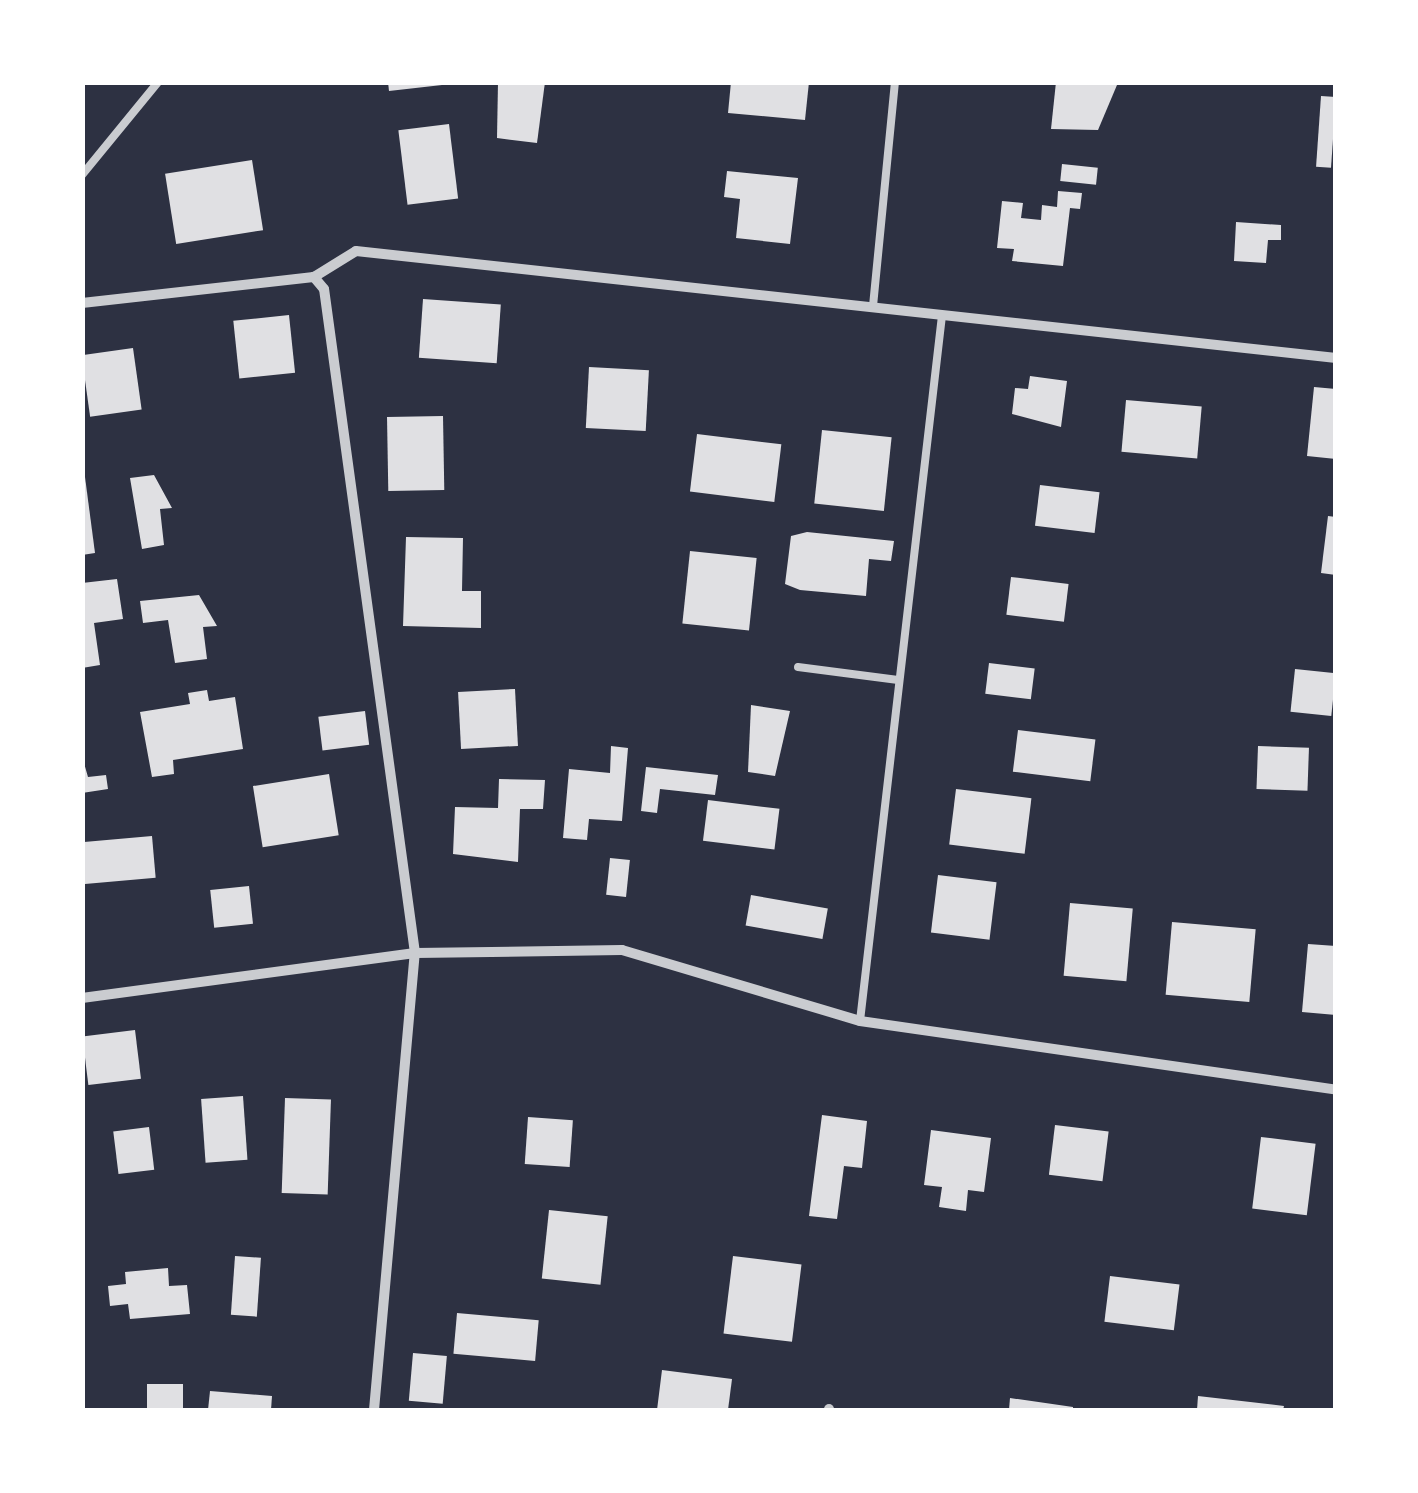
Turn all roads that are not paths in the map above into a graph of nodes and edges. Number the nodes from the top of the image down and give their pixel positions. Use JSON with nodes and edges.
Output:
{"nodes":[{"id":1,"x":158,"y":82,"type":"edge"},
{"id":2,"x":895,"y":82,"type":"edge"},
{"id":3,"x":82,"y":175,"type":"edge"},
{"id":4,"x":314,"y":276,"type":"junction"},
{"id":5,"x":82,"y":303,"type":"edge"},
{"id":6,"x":873,"y":306,"type":"junction"},
{"id":7,"x":942,"y":316,"type":"junction"},
{"id":8,"x":1336,"y":358,"type":"edge"},
{"id":9,"x":798,"y":667,"type":"dead end"},
{"id":10,"x":898,"y":680,"type":"junction"},
{"id":11,"x":415,"y":952,"type":"junction"},
{"id":12,"x":82,"y":998,"type":"edge"},
{"id":13,"x":860,"y":1020,"type":"junction"},
{"id":14,"x":1336,"y":1090,"type":"edge"},
{"id":15,"x":374,"y":1410,"type":"edge"}],
"edges":[{"from":1,"to":3,"type":"lane"},
{"from":2,"to":6,"type":"lane"},
{"from":4,"to":5,"type":"street"},
{"from":4,"to":6,"type":"street"},
{"from":4,"to":11,"type":"street"},
{"from":6,"to":7,"type":"street"},
{"from":7,"to":8,"type":"street"},
{"from":7,"to":10,"type":"lane"},
{"from":9,"to":10,"type":"lane"},
{"from":10,"to":13,"type":"lane"},
{"from":11,"to":12,"type":"street"},
{"from":11,"to":13,"type":"street"},
{"from":11,"to":15,"type":"street"},
{"from":13,"to":14,"type":"street"}]}
